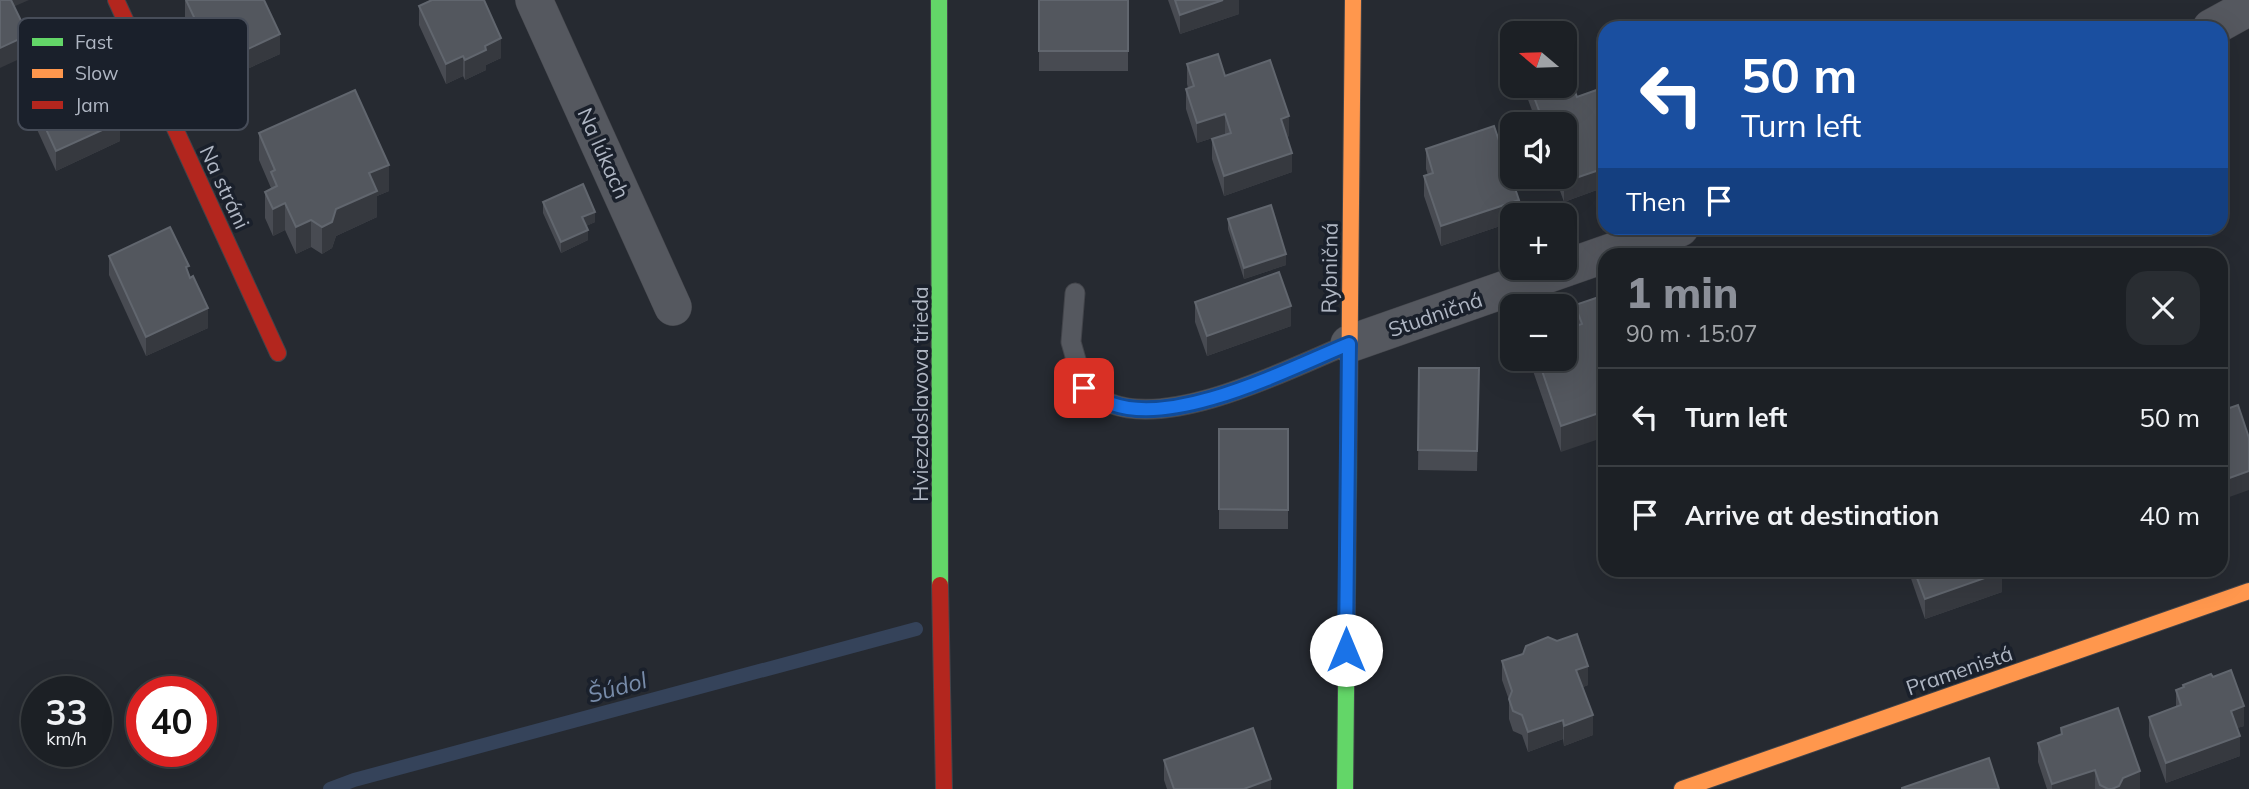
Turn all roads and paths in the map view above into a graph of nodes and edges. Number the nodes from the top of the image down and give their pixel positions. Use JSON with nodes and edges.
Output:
{"nodes":[{"id":1,"x":116,"y":0,"type":"edge"},
{"id":2,"x":534,"y":0,"type":"edge"},
{"id":3,"x":939,"y":0,"type":"edge"},
{"id":4,"x":1353,"y":0,"type":"edge"},
{"id":5,"x":2249,"y":7,"type":"edge"},
{"id":6,"x":124,"y":18,"type":"edge"},
{"id":7,"x":2224,"y":21,"type":"edge"},
{"id":8,"x":176,"y":130,"type":"edge"},
{"id":9,"x":1660,"y":235,"type":"edge"},
{"id":10,"x":1623,"y":248,"type":"edge"},
{"id":11,"x":1598,"y":257,"type":"edge"},
{"id":12,"x":1075,"y":293,"type":"dead end"},
{"id":13,"x":673,"y":307,"type":"dead end"},
{"id":14,"x":1349,"y":344,"type":"junction"},
{"id":15,"x":278,"y":353,"type":"dead end"},
{"id":16,"x":2249,"y":591,"type":"edge"},
{"id":17,"x":944,"y":789,"type":"edge"},
{"id":18,"x":1345,"y":789,"type":"edge"},
{"id":19,"x":1682,"y":789,"type":"edge"}],
"edges":[{"from":1,"to":6,"type":"street","name":"Na stráni"},
{"from":2,"to":13,"type":"street","name":"Na lúkach"},
{"from":3,"to":17,"type":"street","name":"Hviezdoslavova trieda"},
{"from":4,"to":14,"type":"street","name":"Rybničná"},
{"from":5,"to":7,"type":"street"},
{"from":8,"to":15,"type":"street","name":"Na stráni"},
{"from":9,"to":10,"type":"street","name":"Studničná"},
{"from":11,"to":14,"type":"street","name":"Studničná"},
{"from":12,"to":14,"type":"lane"},
{"from":14,"to":18,"type":"street","name":"Rybničná"},
{"from":16,"to":19,"type":"street","name":"Pramenistá"}]}
